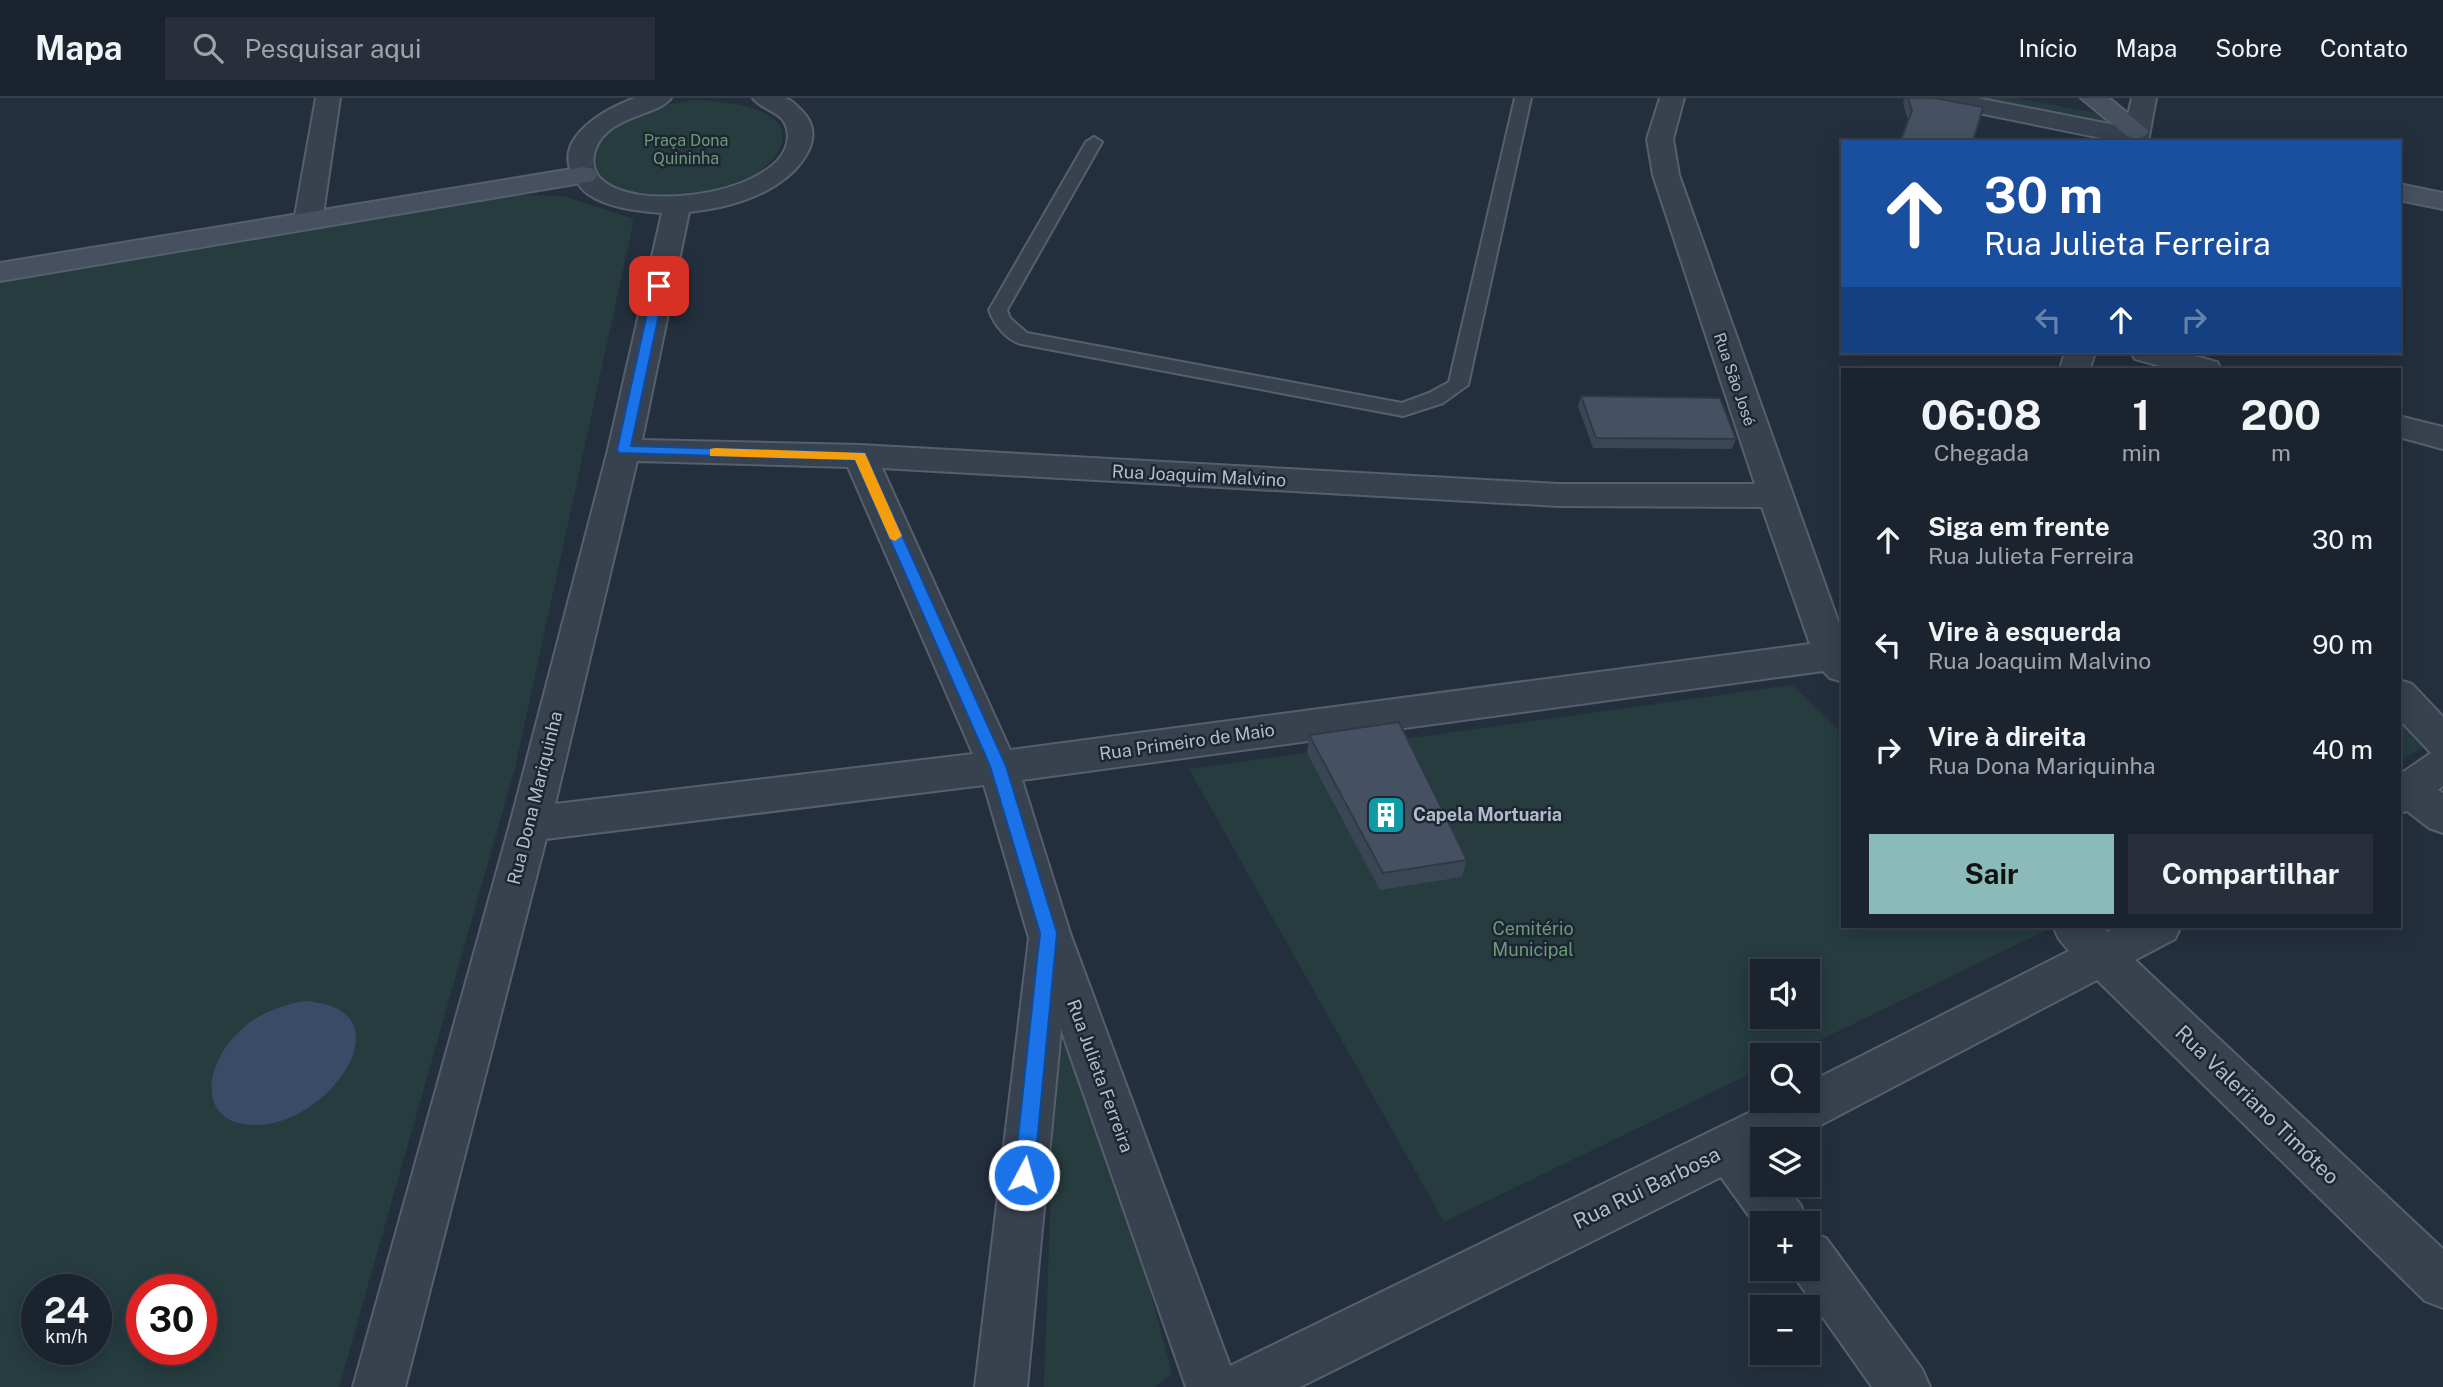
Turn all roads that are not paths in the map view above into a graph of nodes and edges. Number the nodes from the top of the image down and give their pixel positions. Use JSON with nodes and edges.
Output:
{"nodes":[{"id":1,"x":328,"y":98,"type":"edge"},
{"id":2,"x":659,"y":98,"type":"edge"},
{"id":3,"x":765,"y":98,"type":"edge"},
{"id":4,"x":1522,"y":98,"type":"edge"},
{"id":5,"x":1672,"y":98,"type":"edge"},
{"id":6,"x":1940,"y":98,"type":"edge"},
{"id":7,"x":2093,"y":98,"type":"edge"},
{"id":8,"x":2144,"y":98,"type":"edge"},
{"id":9,"x":2142,"y":138,"type":"edge"},
{"id":10,"x":1094,"y":142,"type":"dead end"},
{"id":11,"x":582,"y":164,"type":"junction"},
{"id":12,"x":2401,"y":192,"type":"edge"},
{"id":13,"x":2443,"y":201,"type":"edge"},
{"id":14,"x":677,"y":205,"type":"junction"},
{"id":15,"x":309,"y":209,"type":"junction"},
{"id":16,"x":0,"y":248,"type":"edge"},
{"id":17,"x":0,"y":272,"type":"edge"},
{"id":18,"x":2153,"y":354,"type":"edge"},
{"id":19,"x":2202,"y":368,"type":"edge"},
{"id":20,"x":2401,"y":427,"type":"edge"},
{"id":21,"x":2443,"y":438,"type":"edge"},
{"id":22,"x":624,"y":450,"type":"junction"},
{"id":23,"x":860,"y":456,"type":"junction"},
{"id":24,"x":1775,"y":496,"type":"junction"},
{"id":25,"x":1839,"y":659,"type":"edge"},
{"id":26,"x":2401,"y":697,"type":"edge"},
{"id":27,"x":2442,"y":749,"type":"edge"},
{"id":28,"x":998,"y":766,"type":"junction"},
{"id":29,"x":2405,"y":794,"type":"edge"},
{"id":30,"x":2443,"y":816,"type":"edge"},
{"id":31,"x":530,"y":824,"type":"junction"},
{"id":32,"x":2150,"y":928,"type":"edge"},
{"id":33,"x":1049,"y":933,"type":"junction"},
{"id":34,"x":2088,"y":941,"type":"edge"},
{"id":35,"x":1728,"y":1148,"type":"junction"},
{"id":36,"x":1775,"y":1211,"type":"edge"},
{"id":37,"x":1820,"y":1272,"type":"edge"},
{"id":38,"x":2443,"y":1283,"type":"edge"},
{"id":39,"x":379,"y":1387,"type":"edge"},
{"id":40,"x":1001,"y":1387,"type":"edge"},
{"id":41,"x":1212,"y":1387,"type":"edge"},
{"id":42,"x":1244,"y":1387,"type":"edge"},
{"id":43,"x":1904,"y":1387,"type":"edge"}],
"edges":[{"from":1,"to":15,"type":"street"},
{"from":2,"to":11,"type":"street"},
{"from":3,"to":14,"type":"street"},
{"from":4,"to":10,"type":"lane"},
{"from":5,"to":24,"type":"street","name":"Rua São José"},
{"from":6,"to":9,"type":"street"},
{"from":7,"to":9,"type":"street"},
{"from":8,"to":9,"type":"street"},
{"from":11,"to":14,"type":"street"},
{"from":11,"to":15,"type":"street"},
{"from":12,"to":13,"type":"street"},
{"from":14,"to":22,"type":"street","name":"Rua Dona Mariquinha"},
{"from":15,"to":16,"type":"street"},
{"from":15,"to":17,"type":"street"},
{"from":18,"to":19,"type":"street"},
{"from":20,"to":21,"type":"street"},
{"from":22,"to":23,"type":"street","name":"Rua Joaquim Malvino"},
{"from":22,"to":31,"type":"street","name":"Rua Dona Mariquinha"},
{"from":23,"to":24,"type":"street","name":"Rua Joaquim Malvino"},
{"from":23,"to":28,"type":"street","name":"Rua Julieta Ferreira"},
{"from":24,"to":25,"type":"street","name":"Rua São José"},
{"from":25,"to":28,"type":"street","name":"Rua Primeiro de Maio"},
{"from":26,"to":27,"type":"street"},
{"from":27,"to":29,"type":"street"},
{"from":28,"to":31,"type":"street","name":"Rua Primeiro de Maio"},
{"from":28,"to":33,"type":"street","name":"Rua Julieta Ferreira"},
{"from":29,"to":30,"type":"street"},
{"from":31,"to":39,"type":"street","name":"Rua Dona Mariquinha"},
{"from":32,"to":34,"type":"street","name":"Rua Rui Barbosa"},
{"from":33,"to":40,"type":"street"},
{"from":33,"to":41,"type":"street","name":"Rua Julieta Ferreira"},
{"from":34,"to":35,"type":"street","name":"Rua Rui Barbosa"},
{"from":34,"to":38,"type":"street","name":"Rua Valeriano Timóteo"},
{"from":35,"to":36,"type":"street"},
{"from":35,"to":42,"type":"street","name":"Rua Rui Barbosa"},
{"from":37,"to":43,"type":"street"}]}
